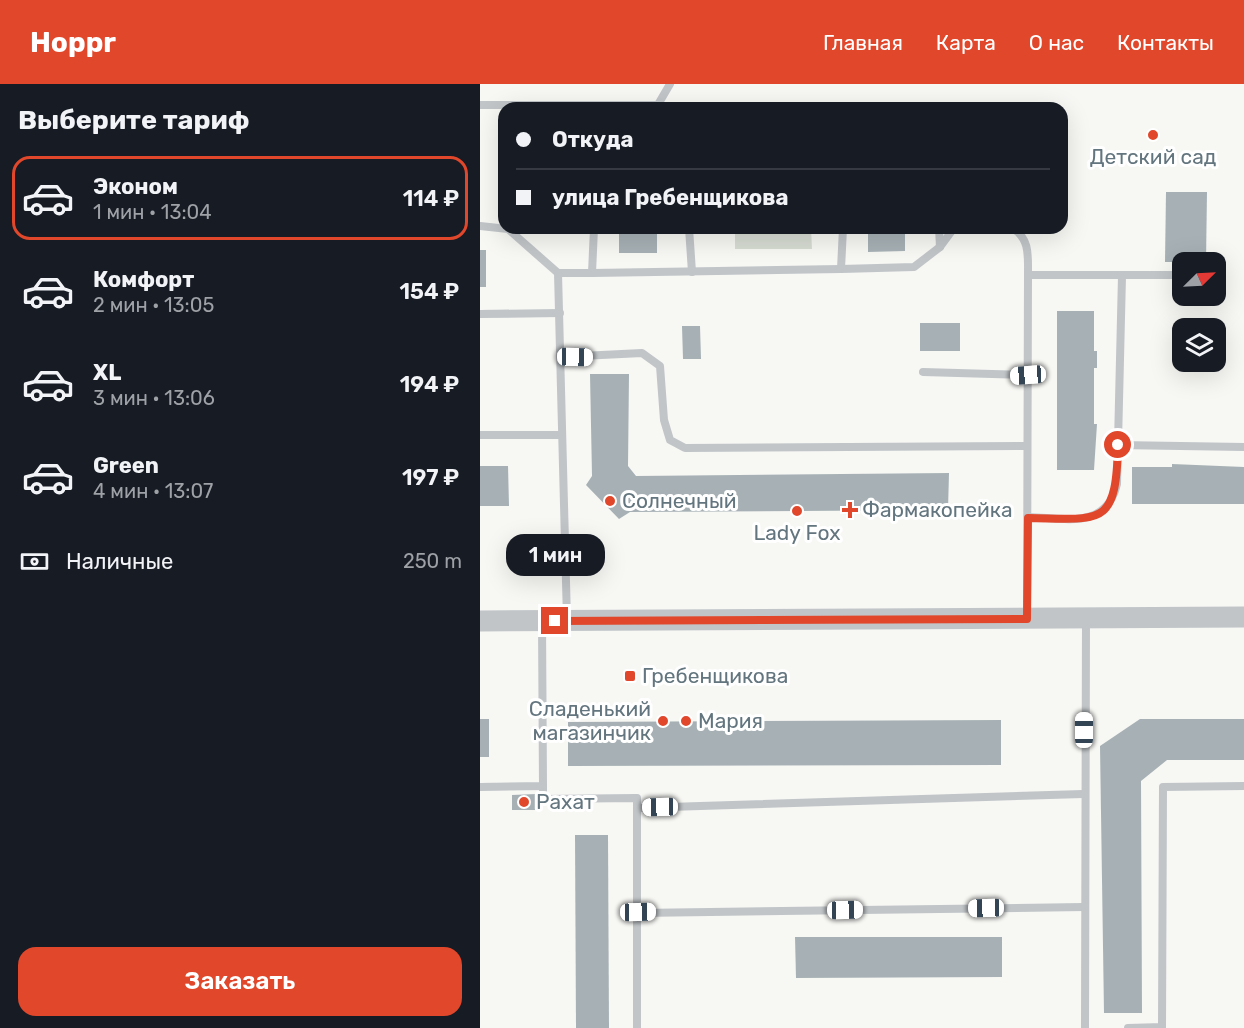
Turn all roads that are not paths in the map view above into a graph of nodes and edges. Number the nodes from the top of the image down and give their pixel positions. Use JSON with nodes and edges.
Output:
{"nodes":[{"id":1,"x":670,"y":84,"type":"edge"},
{"id":2,"x":660,"y":102,"type":"edge"},
{"id":3,"x":480,"y":105,"type":"edge"},
{"id":4,"x":498,"y":105,"type":"edge"},
{"id":5,"x":480,"y":226,"type":"edge"},
{"id":6,"x":498,"y":228,"type":"edge"},
{"id":7,"x":514,"y":234,"type":"edge"},
{"id":8,"x":594,"y":234,"type":"edge"},
{"id":9,"x":689,"y":234,"type":"edge"},
{"id":10,"x":843,"y":234,"type":"edge"},
{"id":11,"x":939,"y":234,"type":"edge"},
{"id":12,"x":950,"y":234,"type":"edge"},
{"id":13,"x":1022,"y":234,"type":"edge"},
{"id":14,"x":940,"y":247,"type":"junction"},
{"id":15,"x":841,"y":269,"type":"junction"},
{"id":16,"x":692,"y":272,"type":"junction"},
{"id":17,"x":558,"y":273,"type":"junction"},
{"id":18,"x":592,"y":273,"type":"junction"},
{"id":19,"x":1028,"y":275,"type":"junction"},
{"id":20,"x":1172,"y":275,"type":"edge"},
{"id":21,"x":1122,"y":276,"type":"junction"},
{"id":22,"x":560,"y":313,"type":"junction"},
{"id":23,"x":480,"y":314,"type":"edge"},
{"id":24,"x":561,"y":357,"type":"junction"},
{"id":25,"x":923,"y":372,"type":"dead end"},
{"id":26,"x":1028,"y":375,"type":"junction"},
{"id":27,"x":480,"y":435,"type":"edge"},
{"id":28,"x":562,"y":435,"type":"junction"},
{"id":29,"x":1118,"y":445,"type":"junction"},
{"id":30,"x":1027,"y":446,"type":"junction"},
{"id":31,"x":1244,"y":447,"type":"edge"},
{"id":32,"x":1028,"y":518,"type":"junction"},
{"id":33,"x":1244,"y":617,"type":"edge"},
{"id":34,"x":1086,"y":618,"type":"junction"},
{"id":35,"x":1027,"y":619,"type":"junction"},
{"id":36,"x":480,"y":621,"type":"edge"},
{"id":37,"x":542,"y":621,"type":"junction"},
{"id":38,"x":567,"y":621,"type":"junction"},
{"id":39,"x":543,"y":786,"type":"junction"},
{"id":40,"x":1244,"y":786,"type":"edge"},
{"id":41,"x":480,"y":787,"type":"edge"},
{"id":42,"x":1083,"y":794,"type":"junction"},
{"id":43,"x":637,"y":808,"type":"junction"},
{"id":44,"x":1084,"y":907,"type":"junction"},
{"id":45,"x":638,"y":912,"type":"junction"},
{"id":46,"x":637,"y":1028,"type":"edge"},
{"id":47,"x":1085,"y":1028,"type":"edge"},
{"id":48,"x":1128,"y":1028,"type":"edge"}],
"edges":[{"from":1,"to":2,"type":"lane"},
{"from":3,"to":4,"type":"lane"},
{"from":5,"to":6,"type":"lane"},
{"from":7,"to":17,"type":"lane"},
{"from":8,"to":18,"type":"lane"},
{"from":9,"to":16,"type":"lane"},
{"from":10,"to":15,"type":"lane"},
{"from":11,"to":14,"type":"lane"},
{"from":12,"to":14,"type":"lane"},
{"from":13,"to":19,"type":"lane"},
{"from":14,"to":15,"type":"lane"},
{"from":15,"to":16,"type":"lane"},
{"from":16,"to":18,"type":"lane"},
{"from":17,"to":18,"type":"lane"},
{"from":17,"to":22,"type":"lane"},
{"from":19,"to":21,"type":"lane"},
{"from":19,"to":26,"type":"lane"},
{"from":20,"to":21,"type":"lane"},
{"from":21,"to":29,"type":"lane"},
{"from":22,"to":23,"type":"lane"},
{"from":22,"to":24,"type":"lane"},
{"from":24,"to":28,"type":"lane"},
{"from":24,"to":30,"type":"lane"},
{"from":25,"to":26,"type":"lane"},
{"from":26,"to":30,"type":"lane"},
{"from":27,"to":28,"type":"lane"},
{"from":28,"to":38,"type":"lane"},
{"from":29,"to":31,"type":"lane"},
{"from":29,"to":32,"type":"lane"},
{"from":30,"to":32,"type":"lane"},
{"from":32,"to":35,"type":"lane"},
{"from":33,"to":34,"type":"street"},
{"from":34,"to":35,"type":"street"},
{"from":34,"to":42,"type":"lane"},
{"from":35,"to":38,"type":"street"},
{"from":36,"to":37,"type":"street"},
{"from":37,"to":38,"type":"street"},
{"from":37,"to":39,"type":"lane"},
{"from":39,"to":41,"type":"lane"},
{"from":39,"to":43,"type":"lane"},
{"from":40,"to":48,"type":"lane"},
{"from":42,"to":43,"type":"lane"},
{"from":42,"to":44,"type":"lane"},
{"from":43,"to":45,"type":"lane"},
{"from":44,"to":45,"type":"lane"},
{"from":44,"to":47,"type":"lane"},
{"from":45,"to":46,"type":"lane"}]}
